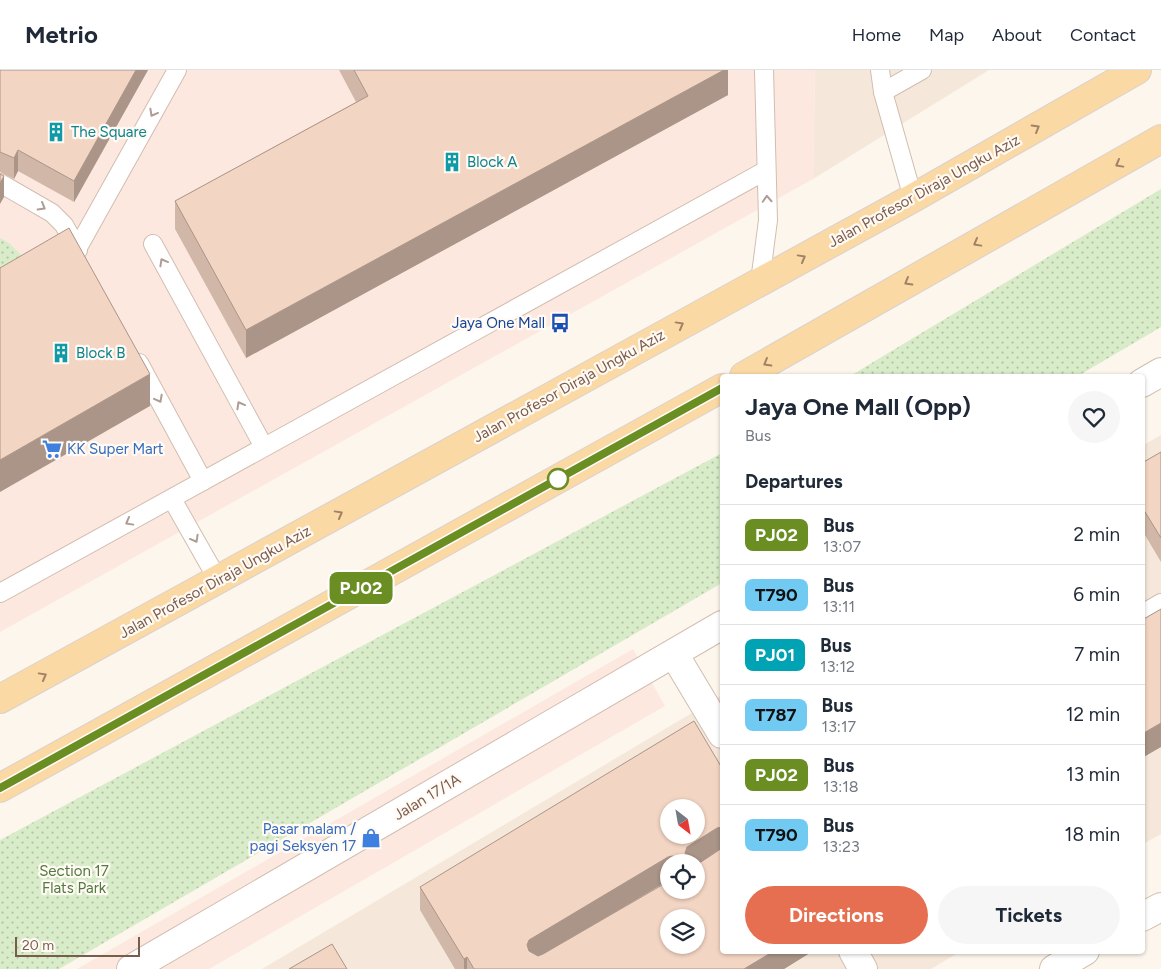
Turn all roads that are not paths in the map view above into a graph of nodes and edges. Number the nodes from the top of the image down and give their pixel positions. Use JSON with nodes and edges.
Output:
{"nodes":[{"id":1,"x":176,"y":70,"type":"edge"},
{"id":2,"x":764,"y":70,"type":"edge"},
{"id":3,"x":880,"y":70,"type":"edge"},
{"id":4,"x":922,"y":70,"type":"edge"},
{"id":5,"x":1137,"y":70,"type":"edge"},
{"id":6,"x":884,"y":92,"type":"junction"},
{"id":7,"x":1161,"y":139,"type":"edge"},
{"id":8,"x":766,"y":171,"type":"junction"},
{"id":9,"x":0,"y":183,"type":"edge"},
{"id":10,"x":912,"y":198,"type":"junction"},
{"id":11,"x":153,"y":244,"type":"dead end"},
{"id":12,"x":77,"y":249,"type":"junction"},
{"id":13,"x":87,"y":266,"type":"edge"},
{"id":14,"x":760,"y":282,"type":"junction"},
{"id":15,"x":133,"y":352,"type":"edge"},
{"id":16,"x":1161,"y":372,"type":"edge"},
{"id":17,"x":748,"y":374,"type":"edge"},
{"id":18,"x":1145,"y":381,"type":"edge"},
{"id":19,"x":720,"y":389,"type":"edge"},
{"id":20,"x":264,"y":448,"type":"junction"},
{"id":21,"x":203,"y":481,"type":"junction"},
{"id":22,"x":172,"y":499,"type":"junction"},
{"id":23,"x":218,"y":580,"type":"junction"},
{"id":24,"x":0,"y":593,"type":"edge"},
{"id":25,"x":1161,"y":603,"type":"edge"},
{"id":26,"x":1145,"y":612,"type":"edge"},
{"id":27,"x":720,"y":626,"type":"edge"},
{"id":28,"x":674,"y":654,"type":"junction"},
{"id":29,"x":0,"y":699,"type":"edge"},
{"id":30,"x":720,"y":731,"type":"edge"},
{"id":31,"x":0,"y":788,"type":"edge"},
{"id":32,"x":1161,"y":906,"type":"edge"},
{"id":33,"x":1145,"y":915,"type":"edge"},
{"id":34,"x":855,"y":954,"type":"edge"},
{"id":35,"x":1080,"y":954,"type":"edge"},
{"id":36,"x":131,"y":969,"type":"edge"},
{"id":37,"x":864,"y":969,"type":"edge"},
{"id":38,"x":1054,"y":969,"type":"edge"}],
"edges":[{"from":1,"to":12,"type":"lane","one_way":true},
{"from":2,"to":8,"type":"lane"},
{"from":3,"to":6,"type":"lane"},
{"from":4,"to":6,"type":"lane"},
{"from":10,"to":5,"type":"main road","name":"Jalan Profesor Diraja Ungku Aziz","one_way":true},
{"from":6,"to":10,"type":"lane"},
{"from":7,"to":17,"type":"main road","one_way":true},
{"from":14,"to":8,"type":"lane","one_way":true},
{"from":8,"to":20,"type":"lane"},
{"from":9,"to":12,"type":"lane","one_way":true},
{"from":14,"to":10,"type":"main road","name":"Jalan Profesor Diraja Ungku Aziz","one_way":true},
{"from":20,"to":11,"type":"lane","one_way":true},
{"from":12,"to":13,"type":"lane"},
{"from":23,"to":14,"type":"main road","name":"Jalan Profesor Diraja Ungku Aziz","one_way":true},
{"from":15,"to":21,"type":"lane","one_way":true},
{"from":16,"to":18,"type":"street"},
{"from":19,"to":31,"type":"main road"},
{"from":20,"to":21,"type":"lane"},
{"from":21,"to":22,"type":"lane"},
{"from":22,"to":23,"type":"lane","one_way":true},
{"from":22,"to":24,"type":"lane","one_way":true},
{"from":29,"to":23,"type":"main road","name":"Jalan Profesor Diraja Ungku Aziz","one_way":true},
{"from":25,"to":26,"type":"lane"},
{"from":27,"to":28,"type":"street","name":"Jalan 17/1A"},
{"from":28,"to":30,"type":"street"},
{"from":28,"to":36,"type":"street","name":"Jalan 17/1A"},
{"from":32,"to":33,"type":"street"},
{"from":34,"to":37,"type":"street"},
{"from":35,"to":38,"type":"street"}]}
